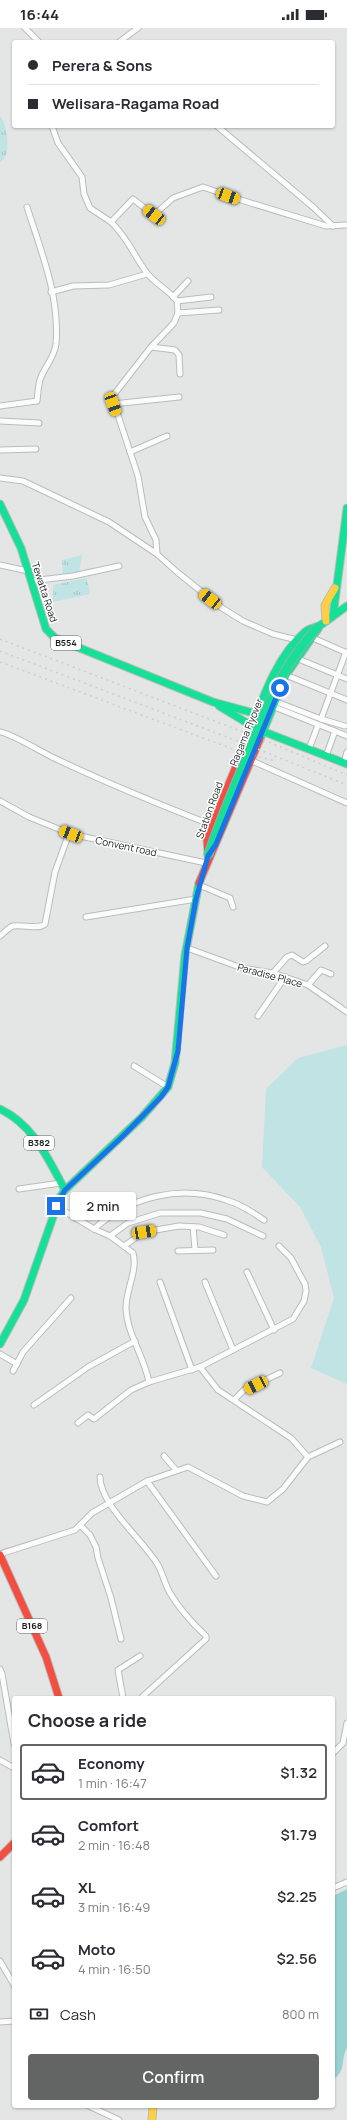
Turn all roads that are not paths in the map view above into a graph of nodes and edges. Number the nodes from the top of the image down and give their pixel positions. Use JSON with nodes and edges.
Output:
{"nodes":[{"id":1,"x":25,"y":28,"type":"edge"},
{"id":2,"x":138,"y":28,"type":"edge"},
{"id":3,"x":37,"y":40,"type":"edge"},
{"id":4,"x":122,"y":40,"type":"edge"},
{"id":5,"x":53,"y":128,"type":"edge"},
{"id":6,"x":219,"y":128,"type":"edge"},
{"id":7,"x":27,"y":207,"type":"dead end"},
{"id":8,"x":111,"y":222,"type":"junction"},
{"id":9,"x":347,"y":225,"type":"edge"},
{"id":10,"x":333,"y":226,"type":"junction"},
{"id":11,"x":147,"y":274,"type":"junction"},
{"id":12,"x":188,"y":281,"type":"dead end"},
{"id":13,"x":51,"y":292,"type":"junction"},
{"id":14,"x":211,"y":297,"type":"dead end"},
{"id":15,"x":175,"y":299,"type":"junction"},
{"id":16,"x":219,"y":310,"type":"dead end"},
{"id":17,"x":178,"y":313,"type":"junction"},
{"id":18,"x":151,"y":347,"type":"junction"},
{"id":19,"x":180,"y":374,"type":"dead end"},
{"id":20,"x":179,"y":397,"type":"dead end"},
{"id":21,"x":113,"y":404,"type":"junction"},
{"id":22,"x":0,"y":406,"type":"edge"},
{"id":23,"x":0,"y":421,"type":"edge"},
{"id":24,"x":39,"y":423,"type":"dead end"},
{"id":25,"x":167,"y":436,"type":"dead end"},
{"id":26,"x":36,"y":449,"type":"dead end"},
{"id":27,"x":0,"y":450,"type":"edge"},
{"id":28,"x":130,"y":452,"type":"junction"},
{"id":29,"x":0,"y":478,"type":"edge"},
{"id":30,"x":0,"y":504,"type":"edge"},
{"id":31,"x":347,"y":508,"type":"edge"},
{"id":32,"x":157,"y":554,"type":"junction"},
{"id":33,"x":0,"y":565,"type":"edge"},
{"id":34,"x":119,"y":566,"type":"dead end"},
{"id":35,"x":28,"y":571,"type":"junction"},
{"id":36,"x":31,"y":581,"type":"junction"},
{"id":37,"x":347,"y":606,"type":"edge"},
{"id":38,"x":330,"y":619,"type":"junction"},
{"id":39,"x":319,"y":626,"type":"junction"},
{"id":40,"x":313,"y":638,"type":"junction"},
{"id":41,"x":297,"y":640,"type":"junction"},
{"id":42,"x":347,"y":652,"type":"edge"},
{"id":43,"x":296,"y":658,"type":"junction"},
{"id":44,"x":286,"y":675,"type":"junction"},
{"id":45,"x":337,"y":676,"type":"junction"},
{"id":46,"x":347,"y":679,"type":"edge"},
{"id":47,"x":330,"y":693,"type":"junction"},
{"id":48,"x":347,"y":700,"type":"edge"},
{"id":49,"x":213,"y":702,"type":"junction"},
{"id":50,"x":273,"y":704,"type":"junction"},
{"id":51,"x":258,"y":713,"type":"junction"},
{"id":52,"x":268,"y":717,"type":"junction"},
{"id":53,"x":321,"y":719,"type":"junction"},
{"id":54,"x":318,"y":725,"type":"junction"},
{"id":55,"x":345,"y":726,"type":"dead end"},
{"id":56,"x":252,"y":727,"type":"junction"},
{"id":57,"x":262,"y":731,"type":"junction"},
{"id":58,"x":335,"y":731,"type":"junction"},
{"id":59,"x":0,"y":732,"type":"edge"},
{"id":60,"x":347,"y":736,"type":"edge"},
{"id":61,"x":308,"y":749,"type":"junction"},
{"id":62,"x":347,"y":752,"type":"edge"},
{"id":63,"x":326,"y":756,"type":"junction"},
{"id":64,"x":250,"y":760,"type":"junction"},
{"id":65,"x":345,"y":764,"type":"edge"},
{"id":66,"x":0,"y":801,"type":"edge"},
{"id":67,"x":347,"y":803,"type":"edge"},
{"id":68,"x":212,"y":825,"type":"junction"},
{"id":69,"x":71,"y":834,"type":"junction"},
{"id":70,"x":207,"y":859,"type":"junction"},
{"id":71,"x":199,"y":885,"type":"junction"},
{"id":72,"x":196,"y":899,"type":"junction"},
{"id":73,"x":233,"y":907,"type":"dead end"},
{"id":74,"x":86,"y":917,"type":"dead end"},
{"id":75,"x":0,"y":936,"type":"edge"},
{"id":76,"x":325,"y":946,"type":"dead end"},
{"id":77,"x":187,"y":948,"type":"junction"},
{"id":78,"x":273,"y":973,"type":"junction"},
{"id":79,"x":331,"y":974,"type":"dead end"},
{"id":80,"x":285,"y":977,"type":"junction"},
{"id":81,"x":308,"y":985,"type":"junction"},
{"id":82,"x":347,"y":1012,"type":"edge"},
{"id":83,"x":258,"y":1016,"type":"dead end"},
{"id":84,"x":134,"y":1066,"type":"dead end"},
{"id":85,"x":168,"y":1087,"type":"junction"},
{"id":86,"x":1,"y":1112,"type":"edge"},
{"id":87,"x":63,"y":1187,"type":"junction"},
{"id":88,"x":18,"y":1189,"type":"dead end"},
{"id":89,"x":56,"y":1206,"type":"junction"},
{"id":90,"x":264,"y":1220,"type":"dead end"},
{"id":91,"x":193,"y":1227,"type":"junction"},
{"id":92,"x":94,"y":1230,"type":"junction"},
{"id":93,"x":224,"y":1235,"type":"dead end"},
{"id":94,"x":110,"y":1236,"type":"junction"},
{"id":95,"x":263,"y":1236,"type":"dead end"},
{"id":96,"x":124,"y":1246,"type":"junction"},
{"id":97,"x":280,"y":1246,"type":"dead end"},
{"id":98,"x":196,"y":1249,"type":"junction"},
{"id":99,"x":213,"y":1250,"type":"dead end"},
{"id":100,"x":178,"y":1251,"type":"dead end"},
{"id":101,"x":247,"y":1272,"type":"dead end"},
{"id":102,"x":160,"y":1282,"type":"dead end"},
{"id":103,"x":205,"y":1282,"type":"dead end"},
{"id":104,"x":71,"y":1298,"type":"dead end"},
{"id":105,"x":274,"y":1330,"type":"junction"},
{"id":106,"x":135,"y":1341,"type":"junction"},
{"id":107,"x":0,"y":1344,"type":"edge"},
{"id":108,"x":234,"y":1350,"type":"junction"},
{"id":109,"x":0,"y":1354,"type":"edge"},
{"id":110,"x":17,"y":1364,"type":"junction"},
{"id":111,"x":200,"y":1367,"type":"junction"},
{"id":112,"x":192,"y":1370,"type":"junction"},
{"id":113,"x":13,"y":1371,"type":"dead end"},
{"id":114,"x":280,"y":1373,"type":"dead end"},
{"id":115,"x":149,"y":1382,"type":"junction"},
{"id":116,"x":234,"y":1400,"type":"junction"},
{"id":117,"x":34,"y":1404,"type":"dead end"},
{"id":118,"x":78,"y":1423,"type":"dead end"},
{"id":119,"x":340,"y":1442,"type":"dead end"},
{"id":120,"x":164,"y":1456,"type":"dead end"},
{"id":121,"x":308,"y":1457,"type":"junction"},
{"id":122,"x":176,"y":1470,"type":"junction"},
{"id":123,"x":100,"y":1477,"type":"dead end"},
{"id":124,"x":147,"y":1481,"type":"junction"},
{"id":125,"x":110,"y":1503,"type":"junction"},
{"id":126,"x":80,"y":1525,"type":"junction"},
{"id":127,"x":0,"y":1554,"type":"edge"},
{"id":128,"x":216,"y":1576,"type":"dead end"},
{"id":129,"x":121,"y":1639,"type":"dead end"},
{"id":130,"x":140,"y":1656,"type":"dead end"},
{"id":131,"x":0,"y":1669,"type":"edge"},
{"id":132,"x":58,"y":1696,"type":"edge"},
{"id":133,"x":123,"y":1696,"type":"edge"},
{"id":134,"x":142,"y":1696,"type":"edge"},
{"id":135,"x":347,"y":1723,"type":"edge"},
{"id":136,"x":12,"y":1732,"type":"edge"},
{"id":137,"x":335,"y":1751,"type":"edge"},
{"id":138,"x":0,"y":1760,"type":"edge"},
{"id":139,"x":12,"y":1767,"type":"edge"},
{"id":140,"x":12,"y":1845,"type":"edge"},
{"id":141,"x":0,"y":1857,"type":"edge"},
{"id":142,"x":347,"y":1882,"type":"edge"},
{"id":143,"x":335,"y":1887,"type":"edge"},
{"id":144,"x":0,"y":1961,"type":"edge"},
{"id":145,"x":12,"y":1982,"type":"edge"},
{"id":146,"x":12,"y":2021,"type":"edge"},
{"id":147,"x":0,"y":2022,"type":"edge"},
{"id":148,"x":93,"y":2108,"type":"edge"},
{"id":149,"x":153,"y":2108,"type":"edge"},
{"id":150,"x":119,"y":2120,"type":"edge"},
{"id":151,"x":152,"y":2120,"type":"edge"}],
"edges":[{"from":1,"to":3,"type":"street"},
{"from":2,"to":4,"type":"street"},
{"from":5,"to":8,"type":"street"},
{"from":6,"to":10,"type":"street"},
{"from":7,"to":13,"type":"street"},
{"from":8,"to":10,"type":"street"},
{"from":8,"to":11,"type":"street"},
{"from":9,"to":10,"type":"street"},
{"from":11,"to":13,"type":"street"},
{"from":11,"to":15,"type":"street"},
{"from":12,"to":15,"type":"street"},
{"from":13,"to":22,"type":"street"},
{"from":14,"to":15,"type":"street"},
{"from":15,"to":17,"type":"street"},
{"from":16,"to":17,"type":"street"},
{"from":17,"to":18,"type":"street"},
{"from":18,"to":19,"type":"street"},
{"from":18,"to":21,"type":"street"},
{"from":20,"to":21,"type":"street"},
{"from":21,"to":28,"type":"street"},
{"from":23,"to":24,"type":"street"},
{"from":25,"to":28,"type":"street"},
{"from":26,"to":27,"type":"street"},
{"from":28,"to":32,"type":"street"},
{"from":29,"to":32,"type":"street"},
{"from":30,"to":35,"type":"main road","name":"Tewatta Road","number":"B554"},
{"from":31,"to":38,"type":"main road"},
{"from":32,"to":41,"type":"street"},
{"from":33,"to":35,"type":"street"},
{"from":34,"to":36,"type":"street"},
{"from":35,"to":36,"type":"main road","name":"Tewatta Road","number":"B554"},
{"from":36,"to":49,"type":"main road","name":"Tewatta Road","number":"B554"},
{"from":37,"to":38,"type":"main road"},
{"from":38,"to":39,"type":"main road"},
{"from":39,"to":40,"type":"main road"},
{"from":39,"to":41,"type":"main road","name":"Station Road"},
{"from":39,"to":70,"type":"main road","name":"Ragama Flyover","bridge":true},
{"from":40,"to":42,"type":"street"},
{"from":40,"to":43,"type":"main road"},
{"from":41,"to":51,"type":"main road","name":"Station Road"},
{"from":42,"to":45,"type":"street"},
{"from":43,"to":44,"type":"main road"},
{"from":43,"to":45,"type":"street"},
{"from":44,"to":47,"type":"street"},
{"from":44,"to":50,"type":"main road"},
{"from":45,"to":46,"type":"street"},
{"from":45,"to":47,"type":"street"},
{"from":47,"to":48,"type":"street"},
{"from":47,"to":53,"type":"street"},
{"from":49,"to":51,"type":"main road","name":"Tewatta Road","number":"B554"},
{"from":49,"to":56,"type":"main road","name":"Tewatta Road","number":"B554"},
{"from":50,"to":52,"type":"main road"},
{"from":50,"to":53,"type":"street"},
{"from":50,"to":54,"type":"street"},
{"from":51,"to":52,"type":"main road","name":"Tewatta Road"},
{"from":51,"to":56,"type":"main road","name":"Station Road"},
{"from":52,"to":57,"type":"main road"},
{"from":53,"to":55,"type":"street"},
{"from":54,"to":58,"type":"street"},
{"from":54,"to":61,"type":"street"},
{"from":56,"to":57,"type":"main road","name":"Tewatta Road"},
{"from":56,"to":68,"type":"main road","name":"Station Road"},
{"from":57,"to":61,"type":"main road","name":"Tewatta Road"},
{"from":57,"to":64,"type":"main road"},
{"from":58,"to":60,"type":"street"},
{"from":58,"to":63,"type":"street"},
{"from":59,"to":68,"type":"street"},
{"from":61,"to":63,"type":"main road","name":"Tewatta Road"},
{"from":62,"to":65,"type":"street"},
{"from":63,"to":65,"type":"main road","name":"Tewatta Road"},
{"from":64,"to":67,"type":"street"},
{"from":64,"to":70,"type":"main road"},
{"from":66,"to":69,"type":"street","name":"Convent road"},
{"from":68,"to":70,"type":"main road","name":"Station Road"},
{"from":69,"to":70,"type":"street","name":"Convent road"},
{"from":69,"to":75,"type":"street"},
{"from":70,"to":71,"type":"main road"},
{"from":71,"to":72,"type":"main road"},
{"from":71,"to":73,"type":"street"},
{"from":72,"to":74,"type":"street"},
{"from":72,"to":77,"type":"main road"},
{"from":76,"to":78,"type":"street"},
{"from":77,"to":78,"type":"street","name":"Paradise Place"},
{"from":77,"to":85,"type":"main road"},
{"from":78,"to":80,"type":"street","name":"Paradise Place"},
{"from":79,"to":81,"type":"street"},
{"from":80,"to":81,"type":"street","name":"Paradise Place"},
{"from":80,"to":83,"type":"street"},
{"from":81,"to":82,"type":"street","name":"Paradise Place"},
{"from":84,"to":85,"type":"street"},
{"from":85,"to":87,"type":"main road"},
{"from":86,"to":87,"type":"main road","number":"B382"},
{"from":87,"to":88,"type":"street"},
{"from":87,"to":89,"type":"main road"},
{"from":89,"to":92,"type":"street"},
{"from":89,"to":107,"type":"main road"},
{"from":90,"to":92,"type":"street"},
{"from":91,"to":93,"type":"street"},
{"from":91,"to":96,"type":"street"},
{"from":91,"to":98,"type":"street"},
{"from":92,"to":94,"type":"street"},
{"from":94,"to":95,"type":"street"},
{"from":94,"to":96,"type":"street"},
{"from":96,"to":106,"type":"street"},
{"from":97,"to":105,"type":"street"},
{"from":98,"to":99,"type":"street"},
{"from":98,"to":100,"type":"street"},
{"from":101,"to":105,"type":"street"},
{"from":102,"to":112,"type":"street"},
{"from":103,"to":108,"type":"street"},
{"from":104,"to":110,"type":"street"},
{"from":105,"to":108,"type":"street"},
{"from":106,"to":115,"type":"street"},
{"from":106,"to":117,"type":"street"},
{"from":108,"to":111,"type":"street"},
{"from":109,"to":110,"type":"street"},
{"from":110,"to":113,"type":"street"},
{"from":111,"to":112,"type":"street"},
{"from":111,"to":116,"type":"street"},
{"from":112,"to":115,"type":"street"},
{"from":114,"to":116,"type":"street"},
{"from":115,"to":118,"type":"street"},
{"from":116,"to":121,"type":"street"},
{"from":119,"to":121,"type":"street"},
{"from":120,"to":122,"type":"street"},
{"from":121,"to":122,"type":"street"},
{"from":122,"to":124,"type":"street"},
{"from":123,"to":125,"type":"street"},
{"from":124,"to":125,"type":"street"},
{"from":124,"to":128,"type":"street"},
{"from":125,"to":126,"type":"street"},
{"from":125,"to":134,"type":"street"},
{"from":126,"to":127,"type":"street"},
{"from":126,"to":129,"type":"street"},
{"from":127,"to":132,"type":"main road","number":"B168"},
{"from":130,"to":133,"type":"street"},
{"from":131,"to":136,"type":"street"},
{"from":135,"to":137,"type":"street"},
{"from":138,"to":139,"type":"street"},
{"from":140,"to":141,"type":"main road"},
{"from":142,"to":143,"type":"street"},
{"from":144,"to":145,"type":"street"},
{"from":146,"to":147,"type":"street"},
{"from":148,"to":150,"type":"street"},
{"from":149,"to":151,"type":"main road"}]}
